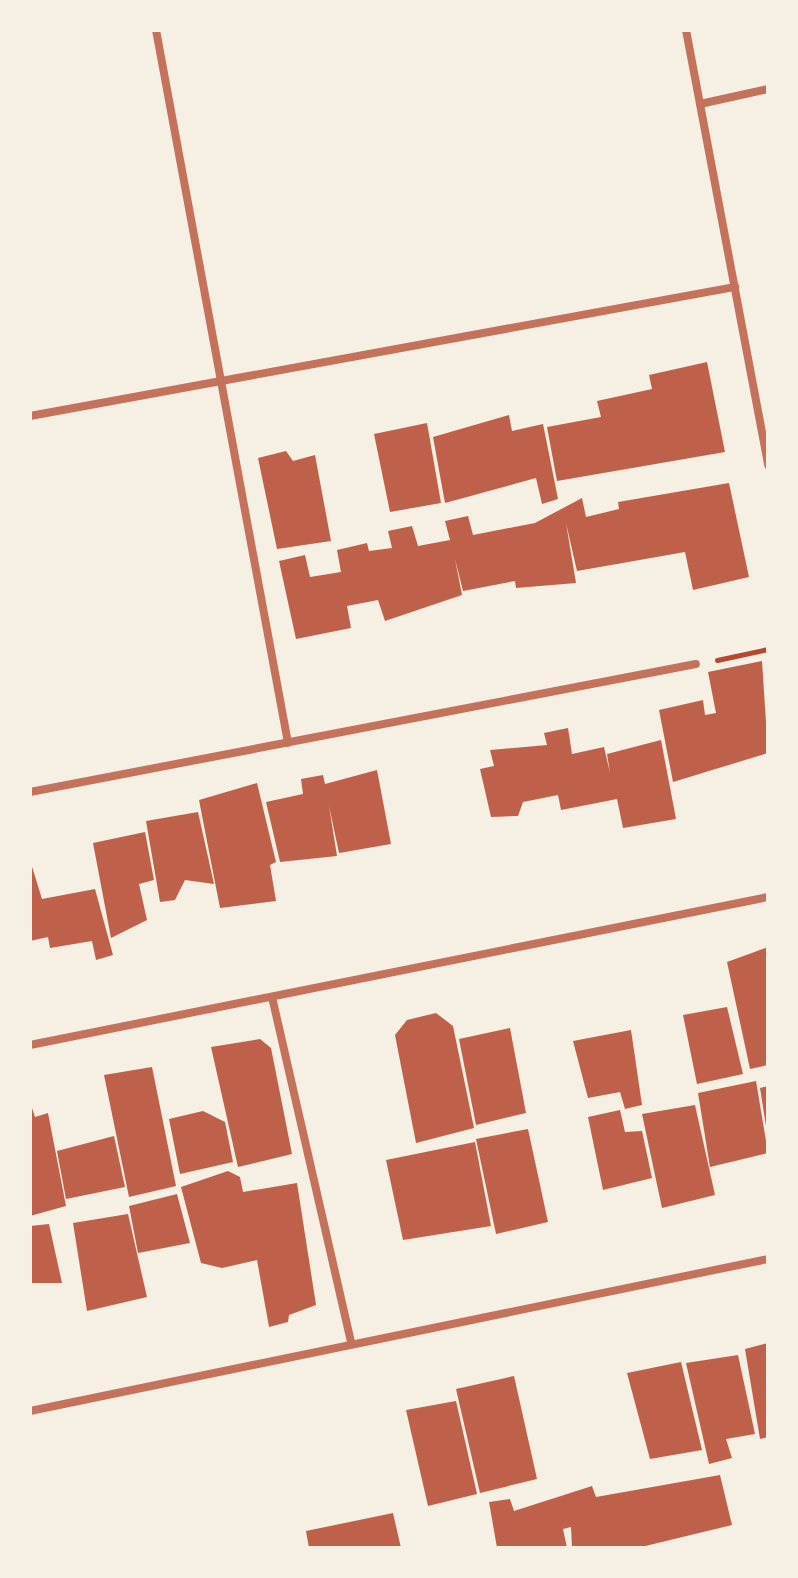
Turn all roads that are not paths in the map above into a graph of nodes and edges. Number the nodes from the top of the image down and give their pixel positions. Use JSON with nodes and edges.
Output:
{"nodes":[{"id":1,"x":156,"y":30,"type":"edge"},
{"id":2,"x":686,"y":30,"type":"edge"},
{"id":3,"x":768,"y":89,"type":"edge"},
{"id":4,"x":700,"y":104,"type":"junction"},
{"id":5,"x":735,"y":287,"type":"junction"},
{"id":6,"x":221,"y":383,"type":"junction"},
{"id":7,"x":30,"y":416,"type":"edge"},
{"id":8,"x":768,"y":465,"type":"edge"},
{"id":9,"x":696,"y":664,"type":"road end"},
{"id":10,"x":288,"y":743,"type":"junction"},
{"id":11,"x":30,"y":792,"type":"edge"},
{"id":12,"x":768,"y":897,"type":"edge"},
{"id":13,"x":272,"y":997,"type":"junction"},
{"id":14,"x":30,"y":1045,"type":"edge"},
{"id":15,"x":768,"y":1259,"type":"edge"},
{"id":16,"x":351,"y":1341,"type":"junction"},
{"id":17,"x":30,"y":1411,"type":"edge"}],
"edges":[{"from":1,"to":6,"type":"street"},
{"from":2,"to":4,"type":"street"},
{"from":3,"to":4,"type":"street"},
{"from":4,"to":5,"type":"street"},
{"from":5,"to":6,"type":"street"},
{"from":5,"to":8,"type":"street"},
{"from":6,"to":7,"type":"street"},
{"from":6,"to":10,"type":"street"},
{"from":9,"to":10,"type":"street"},
{"from":10,"to":11,"type":"street"},
{"from":12,"to":13,"type":"street"},
{"from":13,"to":14,"type":"street"},
{"from":13,"to":16,"type":"street"},
{"from":15,"to":16,"type":"street"},
{"from":16,"to":17,"type":"street"}]}
